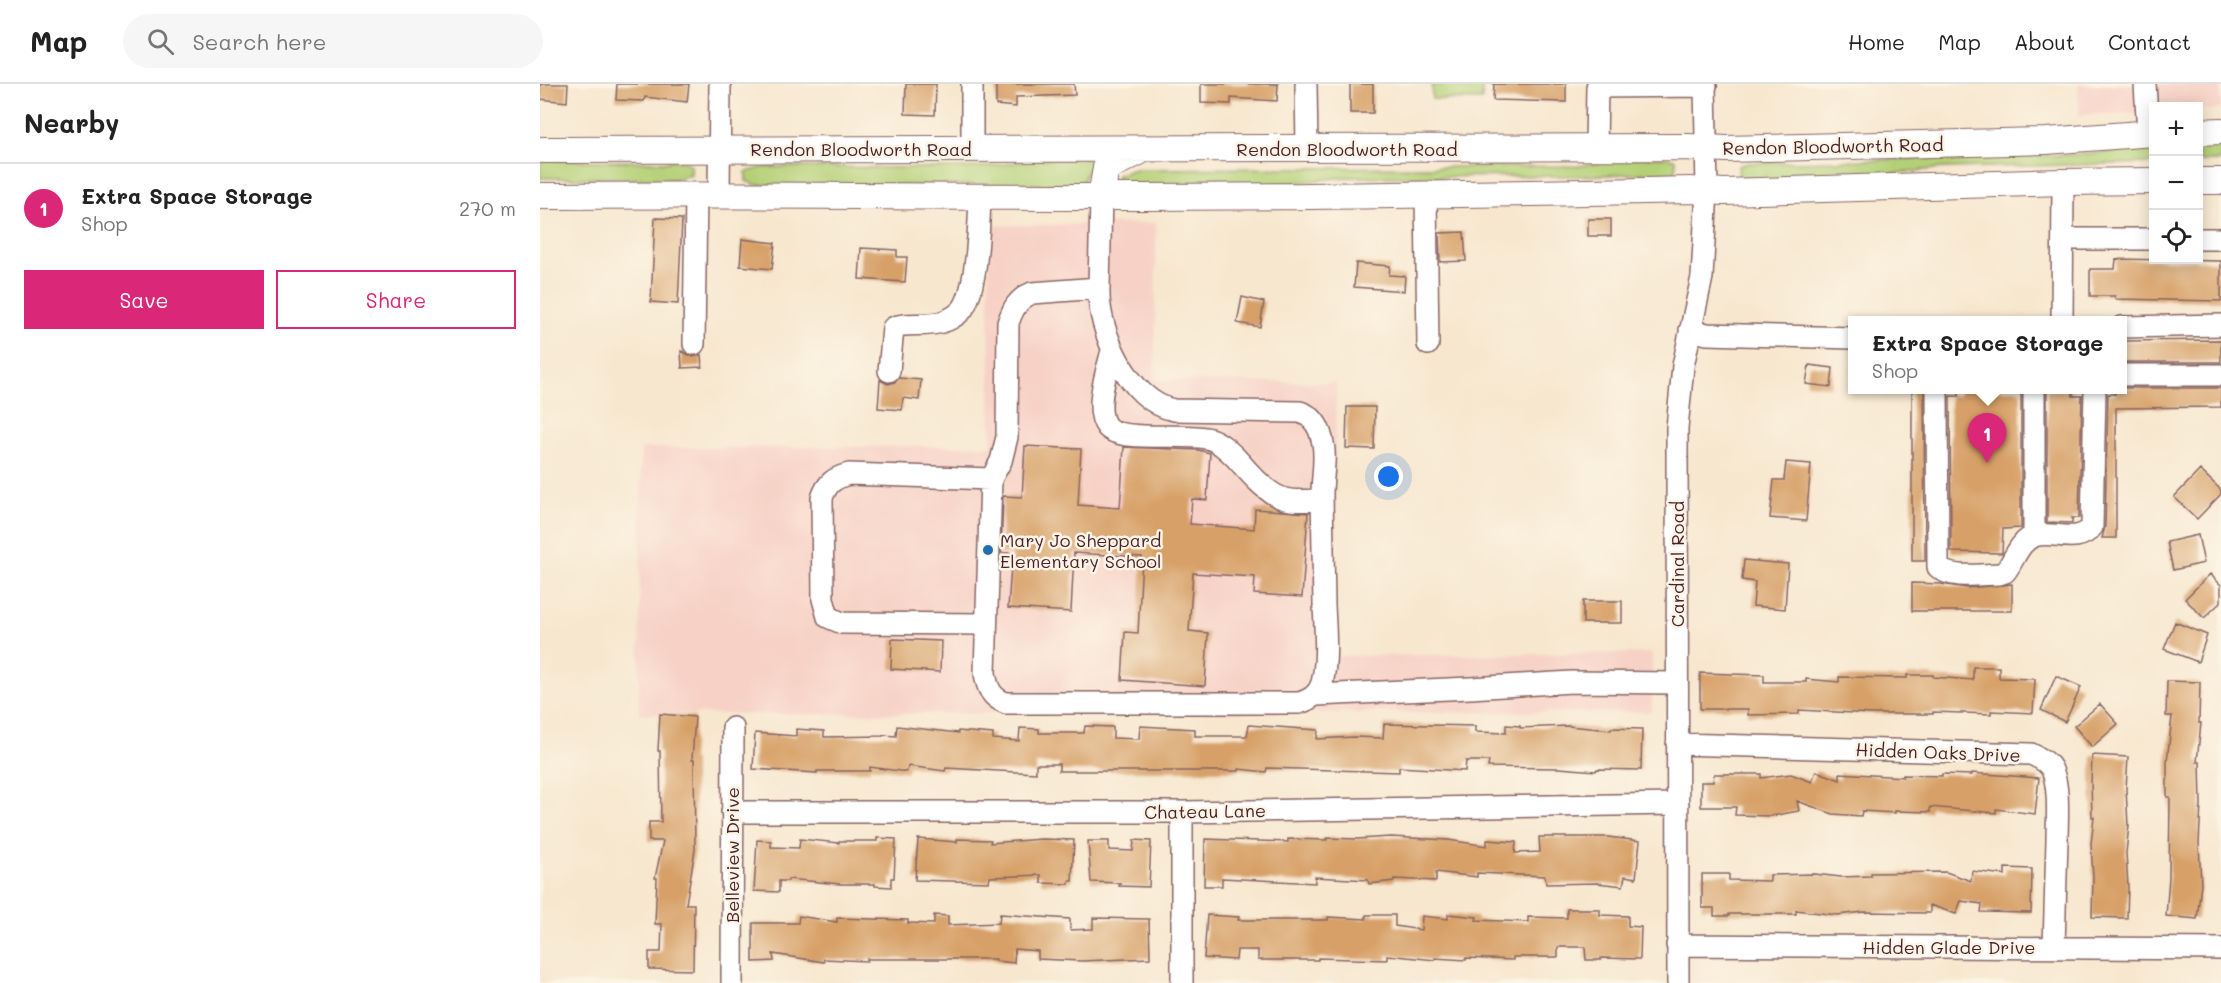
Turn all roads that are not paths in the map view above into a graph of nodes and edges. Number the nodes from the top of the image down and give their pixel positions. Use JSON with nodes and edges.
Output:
{"nodes":[{"id":1,"x":720,"y":84,"type":"edge"},
{"id":2,"x":972,"y":84,"type":"edge"},
{"id":3,"x":1306,"y":84,"type":"edge"},
{"id":4,"x":2145,"y":84,"type":"edge"},
{"id":5,"x":1706,"y":85,"type":"edge"},
{"id":6,"x":1598,"y":86,"type":"edge"},
{"id":7,"x":1675,"y":86,"type":"edge"},
{"id":8,"x":2149,"y":117,"type":"edge"},
{"id":9,"x":2221,"y":131,"type":"edge"},
{"id":10,"x":2203,"y":132,"type":"edge"},
{"id":11,"x":2149,"y":133,"type":"edge"},
{"id":12,"x":1150,"y":148,"type":"junction"},
{"id":13,"x":1596,"y":148,"type":"junction"},
{"id":14,"x":1707,"y":148,"type":"junction"},
{"id":15,"x":720,"y":149,"type":"junction"},
{"id":16,"x":972,"y":149,"type":"junction"},
{"id":17,"x":1307,"y":149,"type":"junction"},
{"id":18,"x":540,"y":150,"type":"edge"},
{"id":19,"x":2149,"y":181,"type":"edge"},
{"id":20,"x":2203,"y":181,"type":"edge"},
{"id":21,"x":2221,"y":181,"type":"edge"},
{"id":22,"x":2062,"y":182,"type":"junction"},
{"id":23,"x":1707,"y":192,"type":"junction"},
{"id":24,"x":707,"y":194,"type":"junction"},
{"id":25,"x":1426,"y":195,"type":"junction"},
{"id":26,"x":540,"y":196,"type":"edge"},
{"id":27,"x":980,"y":196,"type":"junction"},
{"id":28,"x":1101,"y":197,"type":"junction"},
{"id":29,"x":2064,"y":239,"type":"junction"},
{"id":30,"x":2149,"y":239,"type":"edge"},
{"id":31,"x":2203,"y":239,"type":"edge"},
{"id":32,"x":2221,"y":239,"type":"edge"},
{"id":33,"x":1099,"y":288,"type":"junction"},
{"id":34,"x":2062,"y":316,"type":"edge"},
{"id":35,"x":2221,"y":325,"type":"edge"},
{"id":36,"x":2127,"y":327,"type":"edge"},
{"id":37,"x":1690,"y":330,"type":"junction"},
{"id":38,"x":1848,"y":338,"type":"edge"},
{"id":39,"x":694,"y":344,"type":"dead end"},
{"id":40,"x":1428,"y":344,"type":"dead end"},
{"id":41,"x":1112,"y":351,"type":"junction"},
{"id":42,"x":889,"y":371,"type":"dead end"},
{"id":43,"x":2127,"y":375,"type":"edge"},
{"id":44,"x":2221,"y":375,"type":"edge"},
{"id":45,"x":1937,"y":394,"type":"edge"},
{"id":46,"x":2034,"y":394,"type":"edge"},
{"id":47,"x":2095,"y":394,"type":"edge"},
{"id":48,"x":991,"y":479,"type":"junction"},
{"id":49,"x":1322,"y":500,"type":"junction"},
{"id":50,"x":2034,"y":536,"type":"junction"},
{"id":51,"x":986,"y":624,"type":"junction"},
{"id":52,"x":1676,"y":683,"type":"junction"},
{"id":53,"x":1316,"y":694,"type":"junction"},
{"id":54,"x":733,"y":728,"type":"dead end"},
{"id":55,"x":1677,"y":744,"type":"junction"},
{"id":56,"x":1678,"y":804,"type":"junction"},
{"id":57,"x":732,"y":812,"type":"junction"},
{"id":58,"x":1182,"y":812,"type":"junction"},
{"id":59,"x":1677,"y":945,"type":"junction"},
{"id":60,"x":2054,"y":947,"type":"junction"},
{"id":61,"x":2221,"y":949,"type":"edge"},
{"id":62,"x":732,"y":983,"type":"edge"},
{"id":63,"x":1182,"y":983,"type":"edge"},
{"id":64,"x":1678,"y":983,"type":"edge"}],
"edges":[{"from":1,"to":15,"type":"street"},
{"from":2,"to":16,"type":"street"},
{"from":3,"to":17,"type":"street"},
{"from":4,"to":8,"type":"street"},
{"from":5,"to":7,"type":"street"},
{"from":5,"to":14,"type":"street","name":"Cardinal Road"},
{"from":6,"to":7,"type":"street"},
{"from":6,"to":13,"type":"street"},
{"from":9,"to":10,"type":"main road"},
{"from":11,"to":14,"type":"main road","name":"Rendon Bloodworth Road"},
{"from":12,"to":16,"type":"main road","name":"Rendon Bloodworth Road"},
{"from":12,"to":17,"type":"main road","name":"Rendon Bloodworth Road"},
{"from":12,"to":28,"type":"main road"},
{"from":13,"to":14,"type":"main road","name":"Rendon Bloodworth Road"},
{"from":13,"to":17,"type":"main road","name":"Rendon Bloodworth Road"},
{"from":14,"to":23,"type":"street","name":"Cardinal Road"},
{"from":15,"to":16,"type":"main road","name":"Rendon Bloodworth Road"},
{"from":15,"to":18,"type":"main road","name":"Rendon Bloodworth Road"},
{"from":15,"to":24,"type":"street"},
{"from":19,"to":22,"type":"main road"},
{"from":20,"to":21,"type":"main road"},
{"from":22,"to":23,"type":"main road"},
{"from":22,"to":29,"type":"street"},
{"from":23,"to":25,"type":"main road"},
{"from":23,"to":37,"type":"street","name":"Cardinal Road"},
{"from":24,"to":26,"type":"main road"},
{"from":24,"to":27,"type":"main road"},
{"from":24,"to":39,"type":"street"},
{"from":25,"to":28,"type":"main road"},
{"from":25,"to":40,"type":"street"},
{"from":27,"to":28,"type":"main road"},
{"from":27,"to":42,"type":"street"},
{"from":28,"to":33,"type":"street"},
{"from":29,"to":30,"type":"street"},
{"from":29,"to":34,"type":"street"},
{"from":31,"to":32,"type":"street"},
{"from":33,"to":41,"type":"street"},
{"from":33,"to":48,"type":"street"},
{"from":35,"to":36,"type":"street"},
{"from":37,"to":38,"type":"street"},
{"from":37,"to":52,"type":"street","name":"Cardinal Road"},
{"from":41,"to":49,"type":"street"},
{"from":41,"to":49,"type":"street"},
{"from":43,"to":44,"type":"street"},
{"from":45,"to":50,"type":"street"},
{"from":46,"to":50,"type":"street"},
{"from":47,"to":50,"type":"street"},
{"from":48,"to":51,"type":"street"},
{"from":48,"to":51,"type":"street"},
{"from":49,"to":53,"type":"street"},
{"from":51,"to":53,"type":"street"},
{"from":52,"to":53,"type":"street"},
{"from":52,"to":55,"type":"street","name":"Cardinal Road"},
{"from":54,"to":57,"type":"street","name":"Belleview Drive"},
{"from":55,"to":56,"type":"street","name":"Cardinal Road"},
{"from":55,"to":60,"type":"street","name":"Hidden Oaks Drive"},
{"from":56,"to":58,"type":"street","name":"Chateau Lane"},
{"from":56,"to":59,"type":"street","name":"Cardinal Road"},
{"from":57,"to":58,"type":"street","name":"Chateau Lane"},
{"from":57,"to":62,"type":"street","name":"Belleview Drive"},
{"from":58,"to":63,"type":"street"},
{"from":59,"to":60,"type":"street","name":"Hidden Glade Drive"},
{"from":59,"to":64,"type":"street","name":"Cardinal Road"},
{"from":60,"to":61,"type":"street","name":"Hidden Glade Drive"}]}
